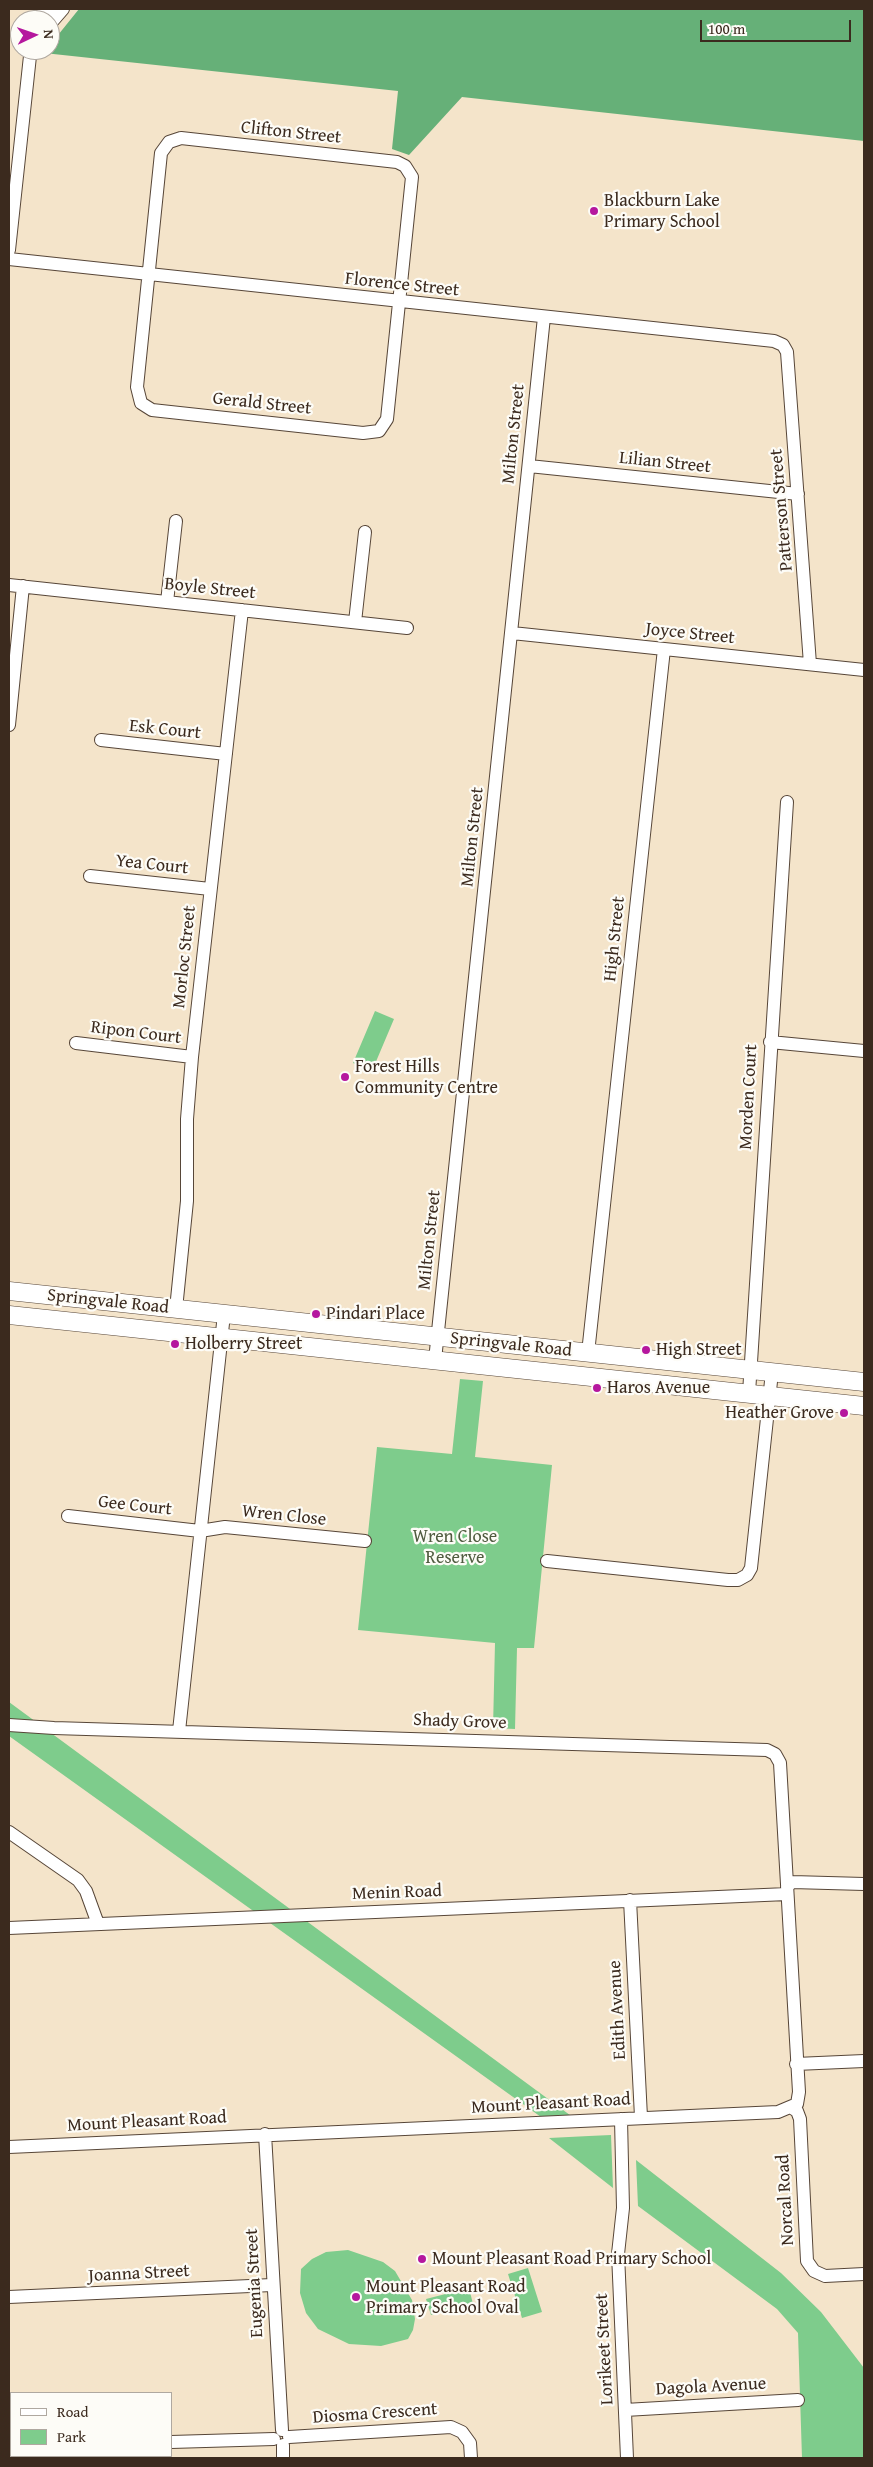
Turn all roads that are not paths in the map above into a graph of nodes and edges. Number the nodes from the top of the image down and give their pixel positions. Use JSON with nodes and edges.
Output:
{"nodes":[{"id":1,"x":30,"y":60,"type":"edge"},
{"id":2,"x":9,"y":250,"type":"edge"},
{"id":3,"x":9,"y":259,"type":"edge"},
{"id":4,"x":149,"y":275,"type":"junction"},
{"id":5,"x":400,"y":302,"type":"junction"},
{"id":6,"x":544,"y":317,"type":"junction"},
{"id":7,"x":787,"y":352,"type":"joint"},
{"id":8,"x":529,"y":466,"type":"junction"},
{"id":9,"x":798,"y":494,"type":"junction"},
{"id":10,"x":176,"y":521,"type":"dead end"},
{"id":11,"x":366,"y":532,"type":"dead end"},
{"id":12,"x":9,"y":585,"type":"edge"},
{"id":13,"x":23,"y":586,"type":"junction"},
{"id":14,"x":167,"y":602,"type":"junction"},
{"id":15,"x":242,"y":610,"type":"junction"},
{"id":16,"x":355,"y":622,"type":"junction"},
{"id":17,"x":407,"y":628,"type":"dead end"},
{"id":18,"x":512,"y":633,"type":"junction"},
{"id":19,"x":664,"y":649,"type":"junction"},
{"id":20,"x":810,"y":664,"type":"junction"},
{"id":21,"x":864,"y":670,"type":"edge"},
{"id":22,"x":9,"y":724,"type":"edge"},
{"id":23,"x":101,"y":740,"type":"dead end"},
{"id":24,"x":226,"y":754,"type":"junction"},
{"id":25,"x":787,"y":802,"type":"dead end"},
{"id":26,"x":90,"y":876,"type":"dead end"},
{"id":27,"x":210,"y":889,"type":"junction"},
{"id":28,"x":770,"y":1042,"type":"junction"},
{"id":29,"x":76,"y":1043,"type":"dead end"},
{"id":30,"x":864,"y":1052,"type":"edge"},
{"id":31,"x":192,"y":1057,"type":"junction"},
{"id":32,"x":9,"y":1291,"type":"edge"},
{"id":33,"x":176,"y":1309,"type":"junction"},
{"id":34,"x":224,"y":1314,"type":"junction"},
{"id":35,"x":9,"y":1315,"type":"edge"},
{"id":36,"x":221,"y":1337,"type":"junction"},
{"id":37,"x":438,"y":1337,"type":"junction"},
{"id":38,"x":588,"y":1353,"type":"junction"},
{"id":39,"x":435,"y":1360,"type":"junction"},
{"id":40,"x":750,"y":1370,"type":"junction"},
{"id":41,"x":772,"y":1372,"type":"junction"},
{"id":42,"x":864,"y":1382,"type":"edge"},
{"id":43,"x":749,"y":1393,"type":"junction"},
{"id":44,"x":770,"y":1396,"type":"junction"},
{"id":45,"x":864,"y":1406,"type":"edge"},
{"id":46,"x":68,"y":1516,"type":"dead end"},
{"id":47,"x":200,"y":1531,"type":"junction"},
{"id":48,"x":365,"y":1541,"type":"dead end"},
{"id":49,"x":547,"y":1561,"type":"dead end"},
{"id":50,"x":9,"y":1725,"type":"edge"},
{"id":51,"x":179,"y":1731,"type":"junction"},
{"id":52,"x":9,"y":1832,"type":"edge"},
{"id":53,"x":864,"y":1884,"type":"edge"},
{"id":54,"x":787,"y":1890,"type":"junction"},
{"id":55,"x":630,"y":1900,"type":"junction"},
{"id":56,"x":98,"y":1924,"type":"junction"},
{"id":57,"x":9,"y":1928,"type":"edge"},
{"id":58,"x":864,"y":2061,"type":"edge"},
{"id":59,"x":796,"y":2064,"type":"junction"},
{"id":60,"x":792,"y":2108,"type":"junction"},
{"id":61,"x":641,"y":2117,"type":"junction"},
{"id":62,"x":621,"y":2119,"type":"junction"},
{"id":63,"x":265,"y":2134,"type":"junction"},
{"id":64,"x":9,"y":2147,"type":"edge"},
{"id":65,"x":864,"y":2274,"type":"edge"},
{"id":66,"x":272,"y":2285,"type":"junction"},
{"id":67,"x":9,"y":2297,"type":"edge"},
{"id":68,"x":798,"y":2400,"type":"dead end"},
{"id":69,"x":625,"y":2410,"type":"junction"},
{"id":70,"x":282,"y":2438,"type":"junction"},
{"id":71,"x":172,"y":2442,"type":"edge"},
{"id":72,"x":283,"y":2458,"type":"edge"},
{"id":73,"x":471,"y":2458,"type":"edge"},
{"id":74,"x":627,"y":2458,"type":"edge"}],
"edges":[{"from":1,"to":2,"type":"street"},
{"from":3,"to":4,"type":"street","name":"Florence Street"},
{"from":4,"to":5,"type":"street","name":"Florence Street"},
{"from":4,"to":5,"type":"street","name":"Gerald Street"},
{"from":4,"to":5,"type":"street","name":"Clifton Street"},
{"from":5,"to":6,"type":"street","name":"Florence Street"},
{"from":6,"to":7,"type":"street","name":"Florence Street"},
{"from":6,"to":8,"type":"street","name":"Milton Street"},
{"from":7,"to":9,"type":"street","name":"Patterson Street"},
{"from":8,"to":9,"type":"street","name":"Lilian Street"},
{"from":8,"to":18,"type":"street","name":"Milton Street"},
{"from":9,"to":20,"type":"street","name":"Patterson Street"},
{"from":10,"to":14,"type":"street"},
{"from":11,"to":16,"type":"street"},
{"from":12,"to":13,"type":"street","name":"Boyle Street"},
{"from":13,"to":14,"type":"street","name":"Boyle Street"},
{"from":13,"to":22,"type":"street"},
{"from":14,"to":15,"type":"street","name":"Boyle Street"},
{"from":15,"to":16,"type":"street","name":"Boyle Street"},
{"from":15,"to":24,"type":"street","name":"Morloc Street"},
{"from":16,"to":17,"type":"street","name":"Boyle Street"},
{"from":18,"to":19,"type":"street","name":"Joyce Street"},
{"from":18,"to":37,"type":"street","name":"Milton Street"},
{"from":19,"to":20,"type":"street","name":"Joyce Street"},
{"from":19,"to":38,"type":"street","name":"High Street"},
{"from":20,"to":21,"type":"street","name":"Joyce Street"},
{"from":23,"to":24,"type":"street","name":"Esk Court"},
{"from":24,"to":27,"type":"street","name":"Morloc Street"},
{"from":25,"to":28,"type":"street","name":"Morden Court"},
{"from":26,"to":27,"type":"street","name":"Yea Court"},
{"from":27,"to":31,"type":"street","name":"Morloc Street"},
{"from":28,"to":30,"type":"street"},
{"from":28,"to":40,"type":"street","name":"Morden Court"},
{"from":29,"to":31,"type":"street","name":"Ripon Court"},
{"from":31,"to":33,"type":"street","name":"Morloc Street"},
{"from":32,"to":33,"type":"highway","name":"Springvale Road"},
{"from":33,"to":34,"type":"highway","name":"Springvale Road"},
{"from":34,"to":36,"type":"street"},
{"from":34,"to":37,"type":"highway","name":"Springvale Road"},
{"from":35,"to":36,"type":"highway","name":"Springvale Road"},
{"from":36,"to":39,"type":"highway","name":"Springvale Road"},
{"from":36,"to":47,"type":"street"},
{"from":37,"to":38,"type":"highway","name":"Springvale Road"},
{"from":37,"to":39,"type":"street","name":"Milton Street"},
{"from":38,"to":40,"type":"highway","name":"Springvale Road"},
{"from":39,"to":43,"type":"highway","name":"Springvale Road"},
{"from":40,"to":41,"type":"highway","name":"Springvale Road"},
{"from":40,"to":43,"type":"street","name":"Morden Court"},
{"from":41,"to":42,"type":"highway","name":"Springvale Road"},
{"from":41,"to":44,"type":"street"},
{"from":43,"to":44,"type":"highway","name":"Springvale Road"},
{"from":44,"to":45,"type":"highway","name":"Springvale Road"},
{"from":44,"to":49,"type":"street"},
{"from":46,"to":47,"type":"street","name":"Gee Court"},
{"from":47,"to":48,"type":"street","name":"Wren Close"},
{"from":47,"to":51,"type":"street"},
{"from":50,"to":51,"type":"street","name":"Shady Grove"},
{"from":51,"to":54,"type":"street","name":"Shady Grove"},
{"from":52,"to":56,"type":"street"},
{"from":53,"to":54,"type":"street"},
{"from":54,"to":55,"type":"street","name":"Menin Road"},
{"from":54,"to":59,"type":"street"},
{"from":55,"to":56,"type":"street","name":"Menin Road"},
{"from":55,"to":61,"type":"street","name":"Edith Avenue"},
{"from":56,"to":57,"type":"street","name":"Menin Road"},
{"from":58,"to":59,"type":"street"},
{"from":59,"to":60,"type":"street"},
{"from":60,"to":61,"type":"street","name":"Mount Pleasant Road"},
{"from":60,"to":65,"type":"street","name":"Norcal Road"},
{"from":61,"to":62,"type":"street","name":"Mount Pleasant Road"},
{"from":62,"to":63,"type":"street","name":"Mount Pleasant Road"},
{"from":62,"to":69,"type":"street","name":"Lorikeet Street"},
{"from":63,"to":64,"type":"street","name":"Mount Pleasant Road"},
{"from":63,"to":66,"type":"street","name":"Eugenia Street"},
{"from":66,"to":67,"type":"street","name":"Joanna Street"},
{"from":66,"to":70,"type":"street","name":"Eugenia Street"},
{"from":68,"to":69,"type":"street","name":"Dagola Avenue"},
{"from":69,"to":74,"type":"street","name":"Lorikeet Street"},
{"from":70,"to":71,"type":"street","name":"Diosma Crescent"},
{"from":70,"to":72,"type":"street","name":"Eugenia Street"},
{"from":70,"to":73,"type":"street","name":"Diosma Crescent"}]}
